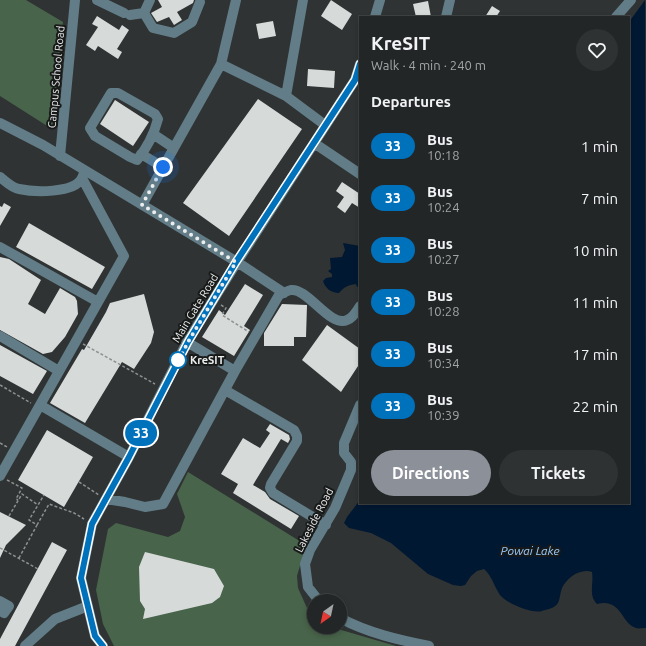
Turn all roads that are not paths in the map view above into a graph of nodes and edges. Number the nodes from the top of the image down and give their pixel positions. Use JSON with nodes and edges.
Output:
{"nodes":[{"id":1,"x":75,"y":0,"type":"edge"},
{"id":2,"x":97,"y":0,"type":"edge"},
{"id":3,"x":150,"y":0,"type":"edge"},
{"id":4,"x":236,"y":0,"type":"edge"},
{"id":5,"x":303,"y":0,"type":"edge"},
{"id":6,"x":380,"y":0,"type":"edge"},
{"id":7,"x":450,"y":0,"type":"edge"},
{"id":8,"x":631,"y":0,"type":"edge"},
{"id":9,"x":202,"y":1,"type":"edge"},
{"id":10,"x":144,"y":13,"type":"junction"},
{"id":11,"x":375,"y":16,"type":"edge"},
{"id":12,"x":446,"y":16,"type":"edge"},
{"id":13,"x":617,"y":16,"type":"edge"},
{"id":14,"x":221,"y":64,"type":"junction"},
{"id":15,"x":359,"y":67,"type":"edge"},
{"id":16,"x":286,"y":96,"type":"junction"},
{"id":17,"x":0,"y":123,"type":"edge"},
{"id":18,"x":325,"y":125,"type":"junction"},
{"id":19,"x":154,"y":134,"type":"junction"},
{"id":20,"x":314,"y":143,"type":"junction"},
{"id":21,"x":174,"y":148,"type":"junction"},
{"id":22,"x":141,"y":154,"type":"junction"},
{"id":23,"x":60,"y":156,"type":"junction"},
{"id":24,"x":163,"y":167,"type":"junction"},
{"id":25,"x":359,"y":173,"type":"edge"},
{"id":26,"x":83,"y":175,"type":"junction"},
{"id":27,"x":0,"y":177,"type":"edge"},
{"id":28,"x":142,"y":205,"type":"junction"},
{"id":29,"x":0,"y":247,"type":"edge"},
{"id":30,"x":236,"y":262,"type":"junction"},
{"id":31,"x":284,"y":293,"type":"junction"},
{"id":32,"x":98,"y":302,"type":"junction"},
{"id":33,"x":359,"y":307,"type":"edge"},
{"id":34,"x":0,"y":336,"type":"edge"},
{"id":35,"x":188,"y":342,"type":"junction"},
{"id":36,"x":59,"y":371,"type":"junction"},
{"id":37,"x":235,"y":371,"type":"junction"},
{"id":38,"x":225,"y":390,"type":"junction"},
{"id":39,"x":39,"y":406,"type":"junction"},
{"id":40,"x":359,"y":407,"type":"edge"},
{"id":41,"x":129,"y":457,"type":"junction"},
{"id":42,"x":0,"y":476,"type":"edge"},
{"id":43,"x":106,"y":499,"type":"junction"},
{"id":44,"x":326,"y":525,"type":"junction"},
{"id":45,"x":313,"y":594,"type":"edge"},
{"id":46,"x":0,"y":601,"type":"edge"},
{"id":47,"x":88,"y":606,"type":"junction"},
{"id":48,"x":0,"y":611,"type":"edge"},
{"id":49,"x":347,"y":622,"type":"edge"},
{"id":50,"x":25,"y":646,"type":"edge"},
{"id":51,"x":103,"y":646,"type":"edge"},
{"id":52,"x":429,"y":646,"type":"edge"}],
"edges":[{"from":1,"to":23,"type":"street","name":"Campus School Road"},
{"from":2,"to":10,"type":"street"},
{"from":3,"to":10,"type":"street"},
{"from":4,"to":14,"type":"street"},
{"from":5,"to":16,"type":"street"},
{"from":6,"to":11,"type":"street"},
{"from":7,"to":12,"type":"street"},
{"from":8,"to":13,"type":"street"},
{"from":9,"to":10,"type":"street"},
{"from":14,"to":16,"type":"street"},
{"from":14,"to":21,"type":"street"},
{"from":15,"to":18,"type":"street","name":"Main Gate Road"},
{"from":16,"to":18,"type":"street"},
{"from":17,"to":23,"type":"street"},
{"from":18,"to":20,"type":"street","name":"Main Gate Road"},
{"from":19,"to":21,"type":"street"},
{"from":19,"to":22,"type":"street"},
{"from":19,"to":22,"type":"street"},
{"from":20,"to":25,"type":"street"},
{"from":20,"to":30,"type":"street","name":"Main Gate Road"},
{"from":21,"to":24,"type":"street"},
{"from":22,"to":24,"type":"street"},
{"from":23,"to":26,"type":"street"},
{"from":24,"to":28,"type":"street"},
{"from":26,"to":27,"type":"street"},
{"from":26,"to":28,"type":"street"},
{"from":26,"to":32,"type":"street"},
{"from":28,"to":30,"type":"street"},
{"from":29,"to":32,"type":"street"},
{"from":30,"to":31,"type":"street"},
{"from":30,"to":35,"type":"street","name":"Main Gate Road"},
{"from":31,"to":33,"type":"street"},
{"from":31,"to":37,"type":"street"},
{"from":32,"to":36,"type":"street"},
{"from":34,"to":36,"type":"street"},
{"from":35,"to":37,"type":"street"},
{"from":35,"to":41,"type":"street","name":"Main Gate Road"},
{"from":36,"to":39,"type":"street"},
{"from":37,"to":38,"type":"street"},
{"from":38,"to":43,"type":"street"},
{"from":38,"to":44,"type":"street"},
{"from":39,"to":41,"type":"street"},
{"from":39,"to":42,"type":"street"},
{"from":40,"to":44,"type":"street","name":"Lakeside Road"},
{"from":41,"to":43,"type":"street","name":"Main Gate Road"},
{"from":43,"to":47,"type":"street","name":"Main Gate Road"},
{"from":44,"to":45,"type":"street","name":"Lakeside Road"},
{"from":46,"to":48,"type":"street"},
{"from":47,"to":50,"type":"street"},
{"from":47,"to":51,"type":"street","name":"Main Gate Road"},
{"from":49,"to":52,"type":"street"}]}
